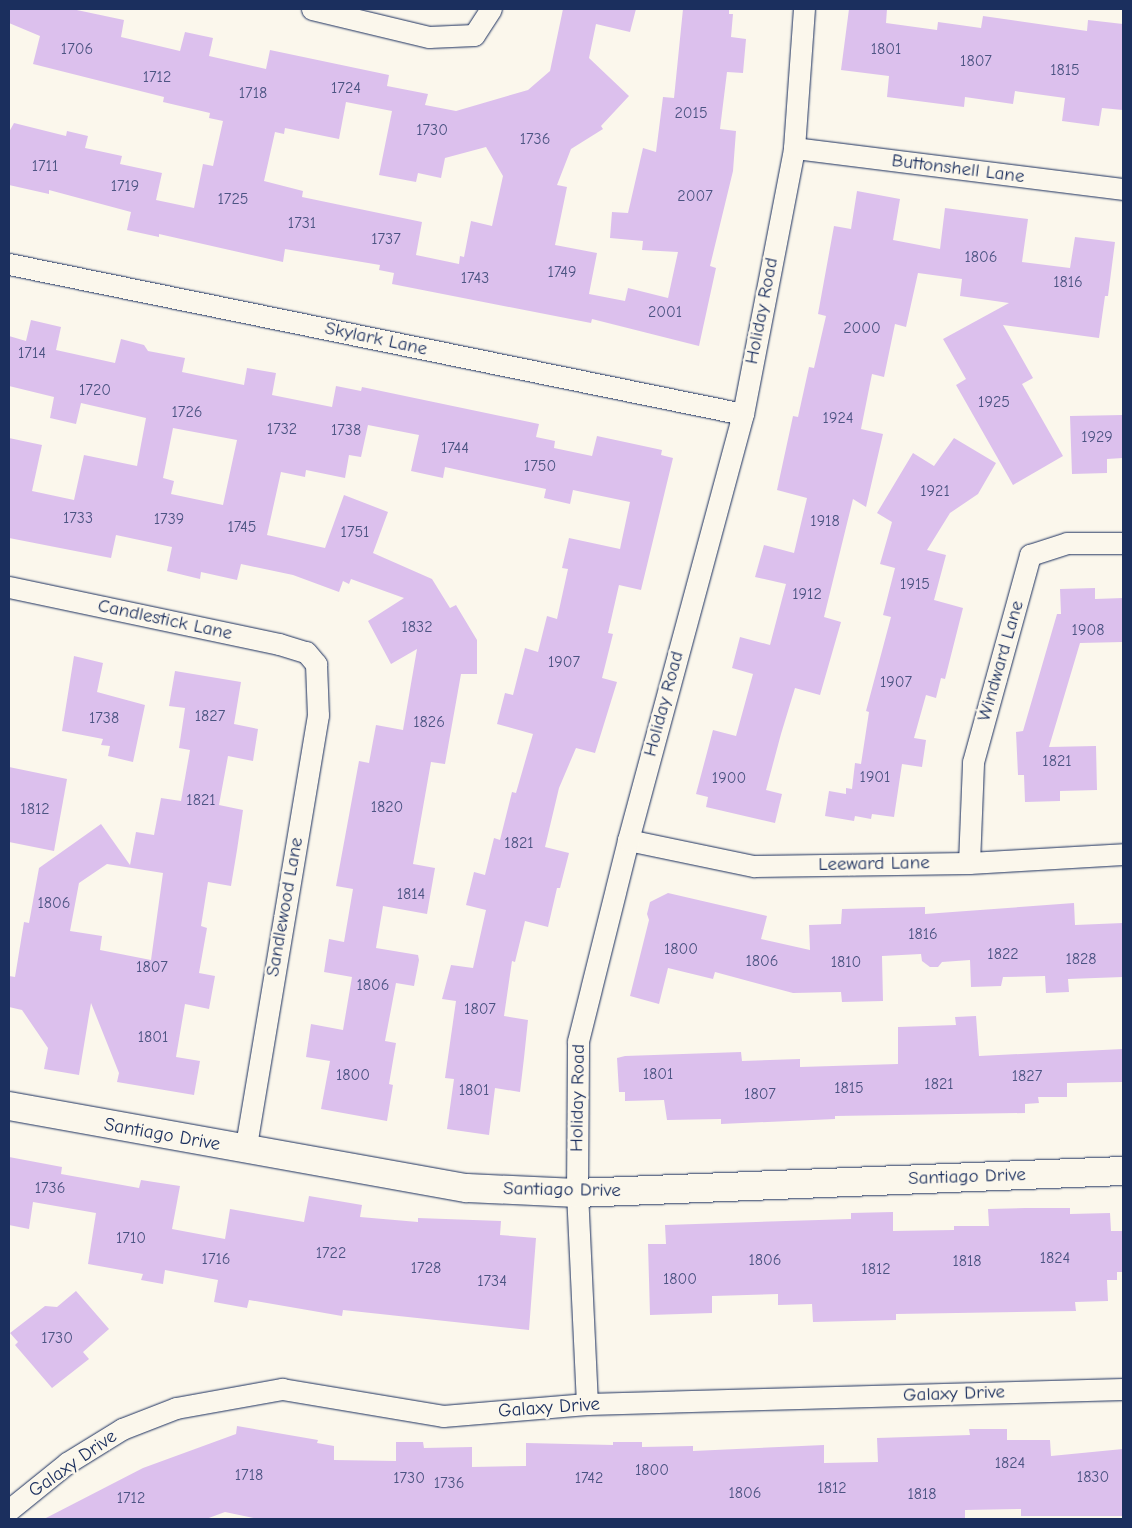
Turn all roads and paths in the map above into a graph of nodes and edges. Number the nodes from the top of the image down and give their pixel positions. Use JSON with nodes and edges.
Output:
{"nodes":[{"id":1,"x":312,"y":9,"type":"edge"},
{"id":2,"x":491,"y":9,"type":"edge"},
{"id":3,"x":804,"y":9,"type":"edge"},
{"id":4,"x":794,"y":148,"type":"junction"},
{"id":5,"x":1123,"y":189,"type":"edge"},
{"id":6,"x":9,"y":264,"type":"edge"},
{"id":7,"x":743,"y":414,"type":"junction"},
{"id":8,"x":1123,"y":543,"type":"edge"},
{"id":9,"x":9,"y":587,"type":"edge"},
{"id":10,"x":316,"y":664,"type":"joint"},
{"id":11,"x":628,"y":840,"type":"junction"},
{"id":12,"x":1123,"y":854,"type":"edge"},
{"id":13,"x":969,"y":863,"type":"junction"},
{"id":14,"x":9,"y":1106,"type":"edge"},
{"id":15,"x":245,"y":1149,"type":"junction"},
{"id":16,"x":1123,"y":1171,"type":"edge"},
{"id":17,"x":577,"y":1193,"type":"junction"},
{"id":18,"x":1123,"y":1389,"type":"edge"},
{"id":19,"x":587,"y":1404,"type":"junction"},
{"id":20,"x":9,"y":1510,"type":"edge"}],
"edges":[{"from":1,"to":2,"type":"street"},
{"from":3,"to":4,"type":"street","name":"Holiday Road"},
{"from":4,"to":5,"type":"street","name":"Buttonshell Lane"},
{"from":4,"to":7,"type":"street","name":"Holiday Road"},
{"from":6,"to":7,"type":"street","name":"Skylark Lane"},
{"from":7,"to":11,"type":"street","name":"Holiday Road"},
{"from":8,"to":13,"type":"street","name":"Windward Lane"},
{"from":9,"to":10,"type":"street","name":"Candlestick Lane"},
{"from":10,"to":15,"type":"street","name":"Sandlewood Lane"},
{"from":11,"to":13,"type":"street","name":"Leeward Lane"},
{"from":11,"to":17,"type":"street","name":"Holiday Road"},
{"from":12,"to":13,"type":"street","name":"Leeward Lane"},
{"from":14,"to":15,"type":"street","name":"Santiago Drive"},
{"from":15,"to":17,"type":"street","name":"Santiago Drive"},
{"from":16,"to":17,"type":"street","name":"Santiago Drive"},
{"from":17,"to":19,"type":"street","name":"Holiday Road"},
{"from":18,"to":19,"type":"street","name":"Galaxy Drive"},
{"from":19,"to":20,"type":"street","name":"Galaxy Drive"}]}
